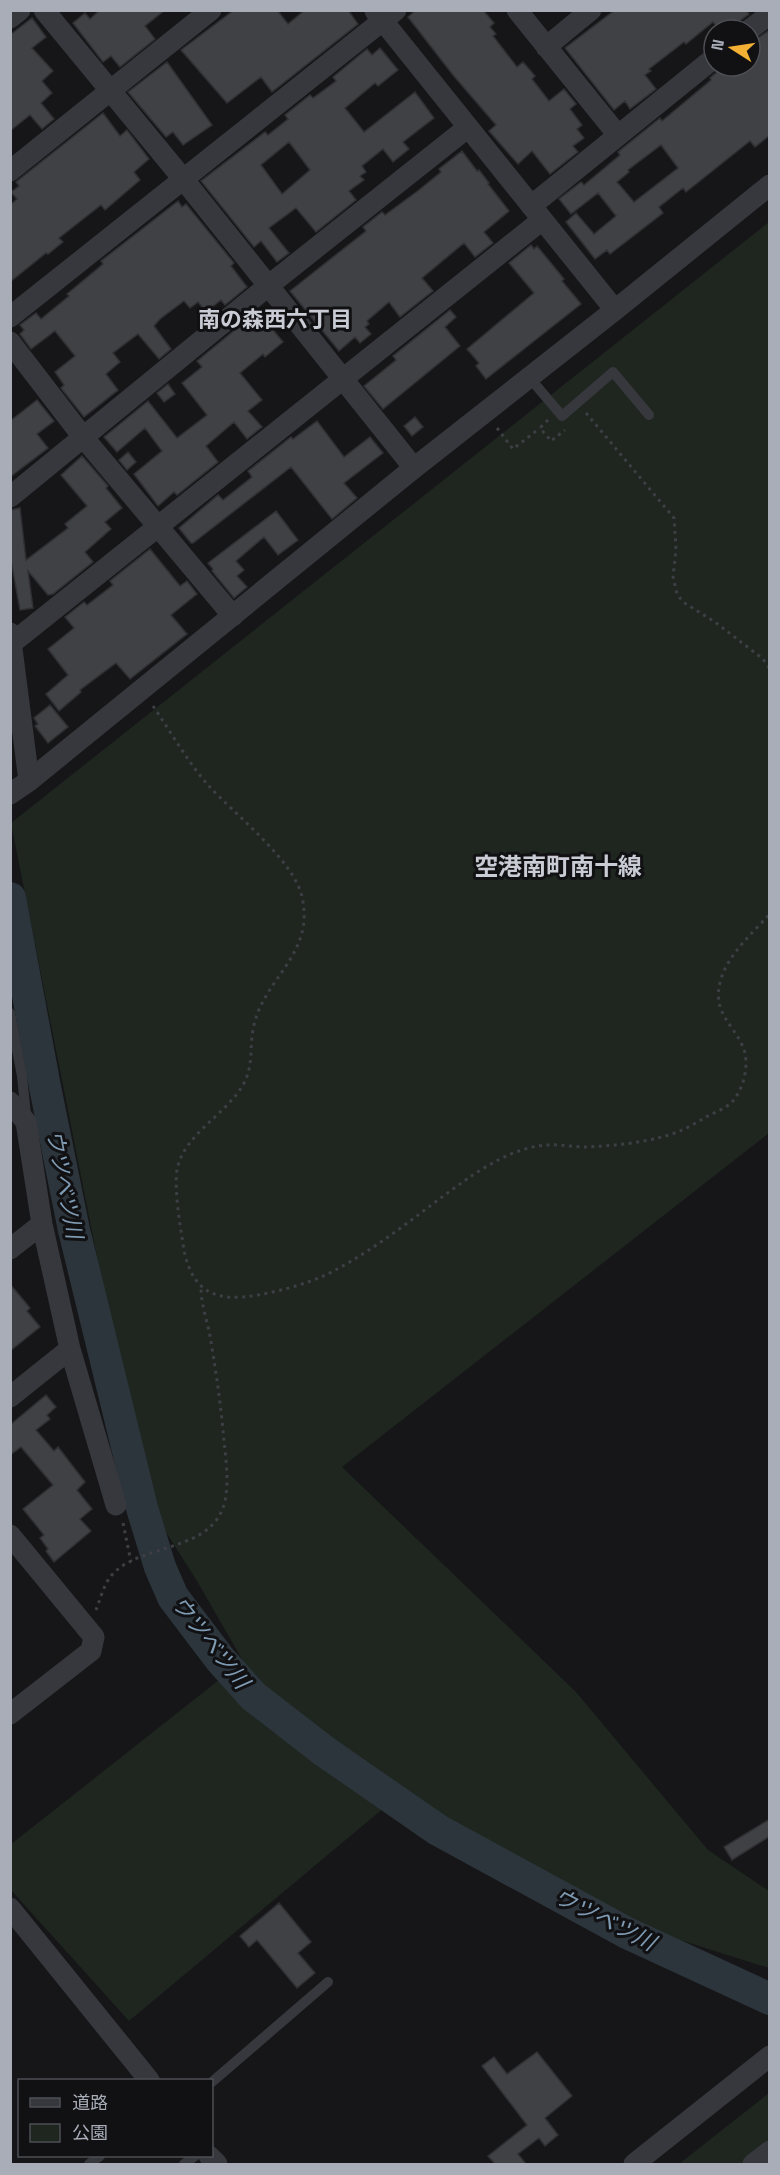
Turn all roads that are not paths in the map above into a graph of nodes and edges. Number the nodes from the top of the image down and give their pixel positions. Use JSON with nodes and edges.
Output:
{"nodes":[{"id":1,"x":20,"y":10,"type":"edge"},
{"id":2,"x":44,"y":10,"type":"edge"},
{"id":3,"x":211,"y":10,"type":"edge"},
{"id":4,"x":517,"y":10,"type":"edge"},
{"id":5,"x":591,"y":10,"type":"edge"},
{"id":6,"x":385,"y":14,"type":"edge"},
{"id":7,"x":10,"y":18,"type":"edge"},
{"id":8,"x":546,"y":47,"type":"junction"},
{"id":9,"x":702,"y":67,"type":"edge"},
{"id":10,"x":111,"y":90,"type":"junction"},
{"id":11,"x":467,"y":128,"type":"junction"},
{"id":12,"x":617,"y":134,"type":"junction"},
{"id":13,"x":10,"y":171,"type":"edge"},
{"id":14,"x":184,"y":180,"type":"junction"},
{"id":15,"x":770,"y":185,"type":"edge"},
{"id":16,"x":536,"y":213,"type":"junction"},
{"id":17,"x":268,"y":286,"type":"junction"},
{"id":18,"x":615,"y":310,"type":"junction"},
{"id":19,"x":10,"y":318,"type":"edge"},
{"id":20,"x":10,"y":342,"type":"edge"},
{"id":21,"x":529,"y":377,"type":"junction"},
{"id":22,"x":343,"y":381,"type":"junction"},
{"id":23,"x":649,"y":416,"type":"dead end"},
{"id":24,"x":83,"y":436,"type":"junction"},
{"id":25,"x":414,"y":468,"type":"junction"},
{"id":26,"x":10,"y":497,"type":"edge"},
{"id":27,"x":159,"y":525,"type":"junction"},
{"id":28,"x":233,"y":616,"type":"junction"},
{"id":29,"x":11,"y":638,"type":"edge"},
{"id":30,"x":17,"y":789,"type":"edge"},
{"id":31,"x":10,"y":1013,"type":"edge"},
{"id":32,"x":10,"y":1102,"type":"edge"},
{"id":33,"x":27,"y":1122,"type":"junction"},
{"id":34,"x":42,"y":1224,"type":"junction"},
{"id":35,"x":10,"y":1249,"type":"edge"},
{"id":36,"x":70,"y":1349,"type":"junction"},
{"id":37,"x":10,"y":1397,"type":"edge"},
{"id":38,"x":116,"y":1505,"type":"road end"},
{"id":39,"x":10,"y":1535,"type":"edge"},
{"id":40,"x":10,"y":1714,"type":"edge"},
{"id":41,"x":10,"y":1908,"type":"edge"},
{"id":42,"x":328,"y":1982,"type":"dead end"},
{"id":43,"x":770,"y":2055,"type":"edge"},
{"id":44,"x":148,"y":2079,"type":"edge"},
{"id":45,"x":213,"y":2081,"type":"edge"},
{"id":46,"x":770,"y":2151,"type":"edge"},
{"id":47,"x":634,"y":2164,"type":"edge"},
{"id":48,"x":753,"y":2164,"type":"edge"}],
"edges":[{"from":1,"to":7,"type":"street"},
{"from":2,"to":10,"type":"street"},
{"from":3,"to":10,"type":"street"},
{"from":4,"to":8,"type":"street"},
{"from":5,"to":8,"type":"street"},
{"from":6,"to":11,"type":"street"},
{"from":6,"to":14,"type":"street"},
{"from":8,"to":12,"type":"street"},
{"from":9,"to":12,"type":"street"},
{"from":10,"to":13,"type":"street"},
{"from":10,"to":14,"type":"street"},
{"from":11,"to":16,"type":"street"},
{"from":11,"to":17,"type":"street"},
{"from":12,"to":16,"type":"street"},
{"from":14,"to":17,"type":"street"},
{"from":14,"to":19,"type":"street"},
{"from":15,"to":18,"type":"street"},
{"from":16,"to":18,"type":"street"},
{"from":16,"to":22,"type":"street"},
{"from":17,"to":22,"type":"street"},
{"from":17,"to":24,"type":"street"},
{"from":18,"to":21,"type":"street"},
{"from":20,"to":24,"type":"street"},
{"from":21,"to":23,"type":"lane"},
{"from":21,"to":25,"type":"street"},
{"from":22,"to":25,"type":"street"},
{"from":22,"to":27,"type":"street"},
{"from":24,"to":26,"type":"street"},
{"from":24,"to":27,"type":"street"},
{"from":25,"to":28,"type":"street"},
{"from":27,"to":28,"type":"street"},
{"from":27,"to":29,"type":"street"},
{"from":28,"to":30,"type":"street"},
{"from":29,"to":30,"type":"street"},
{"from":31,"to":33,"type":"lane"},
{"from":32,"to":33,"type":"street"},
{"from":33,"to":34,"type":"street"},
{"from":34,"to":35,"type":"street"},
{"from":34,"to":36,"type":"street"},
{"from":36,"to":37,"type":"street"},
{"from":36,"to":38,"type":"street"},
{"from":39,"to":40,"type":"street"},
{"from":41,"to":44,"type":"street"},
{"from":42,"to":45,"type":"lane"},
{"from":43,"to":47,"type":"street"},
{"from":46,"to":48,"type":"street"}]}
